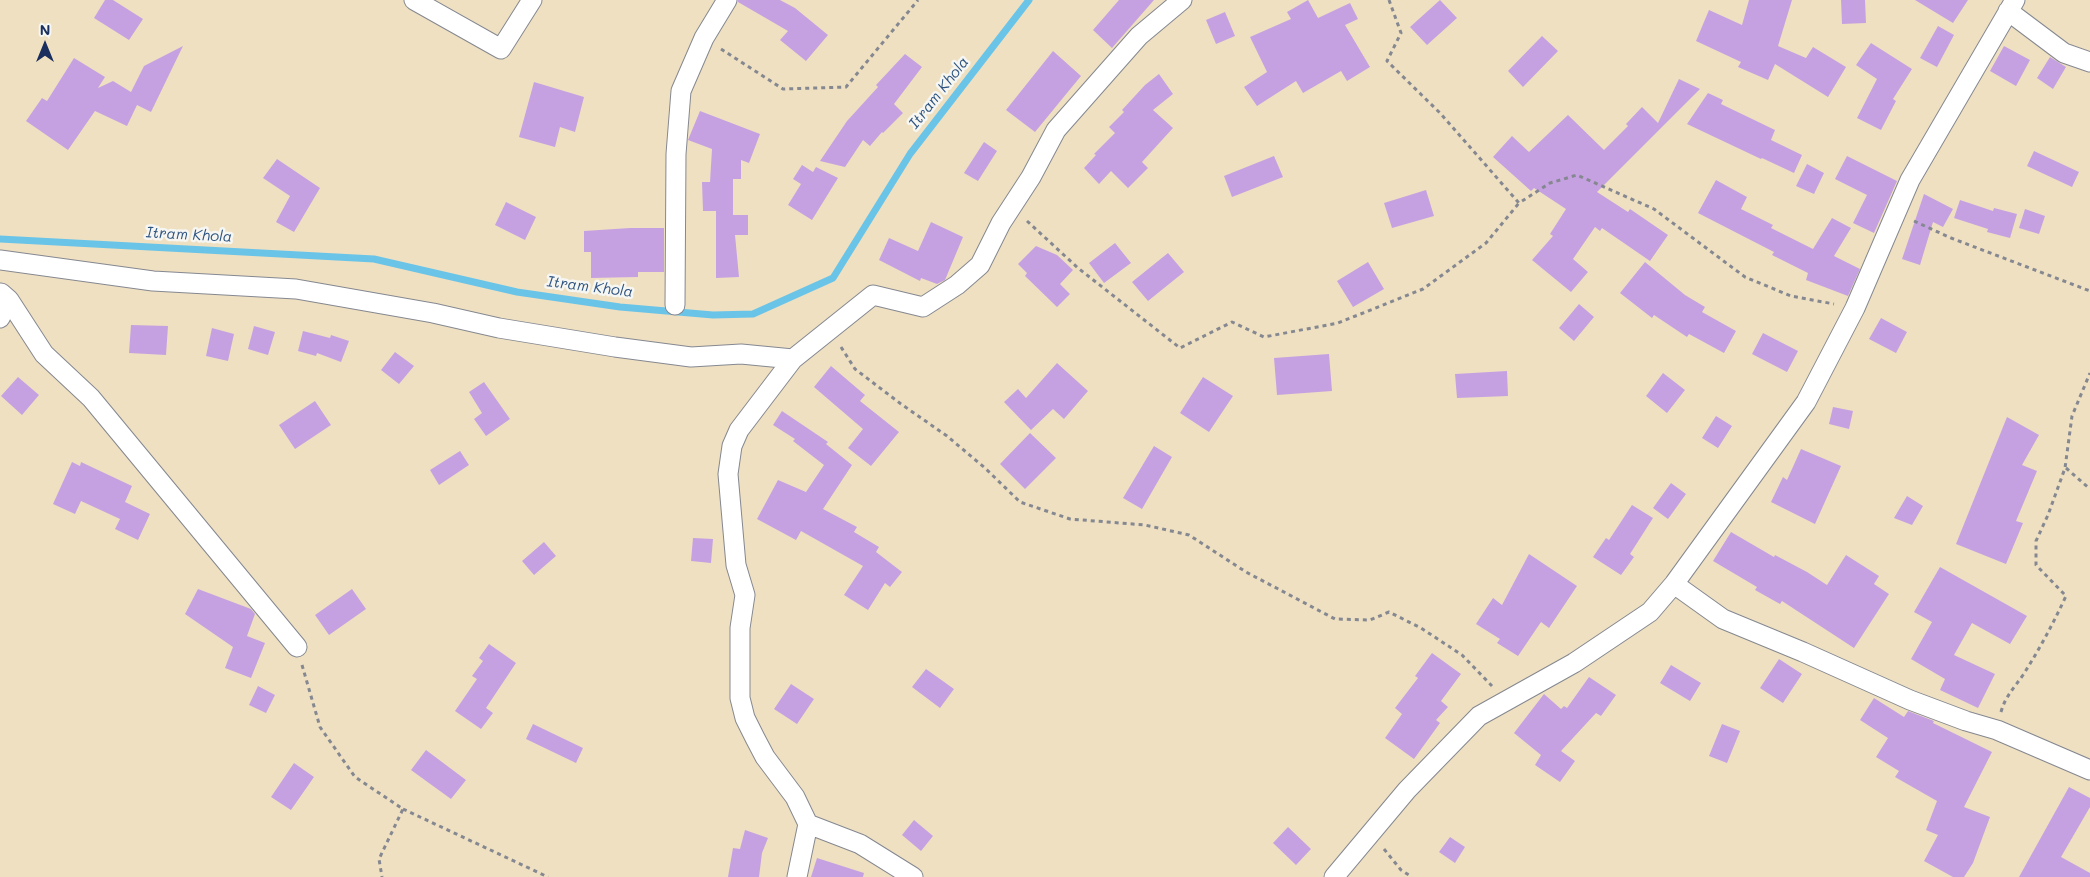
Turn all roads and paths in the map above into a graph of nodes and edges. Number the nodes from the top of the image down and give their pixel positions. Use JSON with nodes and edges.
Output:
{"nodes":[{"id":1,"x":414,"y":0,"type":"edge"},
{"id":2,"x":532,"y":0,"type":"edge"},
{"id":3,"x":727,"y":0,"type":"edge"},
{"id":4,"x":918,"y":0,"type":"edge"},
{"id":5,"x":1182,"y":0,"type":"edge"},
{"id":6,"x":1389,"y":0,"type":"edge"},
{"id":7,"x":2011,"y":6,"type":"edge"},
{"id":8,"x":704,"y":38,"type":"junction"},
{"id":9,"x":2090,"y":62,"type":"edge"},
{"id":10,"x":1519,"y":203,"type":"junction"},
{"id":11,"x":1012,"y":207,"type":"junction"},
{"id":12,"x":1897,"y":213,"type":"junction"},
{"id":13,"x":0,"y":260,"type":"edge"},
{"id":14,"x":2090,"y":292,"type":"edge"},
{"id":15,"x":4,"y":296,"type":"edge"},
{"id":16,"x":675,"y":305,"type":"dead end"},
{"id":17,"x":1855,"y":308,"type":"junction"},
{"id":18,"x":0,"y":318,"type":"edge"},
{"id":19,"x":830,"y":329,"type":"junction"},
{"id":20,"x":794,"y":359,"type":"junction"},
{"id":21,"x":2090,"y":373,"type":"edge"},
{"id":22,"x":2065,"y":468,"type":"junction"},
{"id":23,"x":2090,"y":489,"type":"edge"},
{"id":24,"x":1674,"y":584,"type":"junction"},
{"id":25,"x":298,"y":647,"type":"joint"},
{"id":26,"x":1507,"y":700,"type":"junction"},
{"id":27,"x":1996,"y":730,"type":"junction"},
{"id":28,"x":2090,"y":770,"type":"edge"},
{"id":29,"x":403,"y":809,"type":"junction"},
{"id":30,"x":808,"y":824,"type":"junction"},
{"id":31,"x":1371,"y":833,"type":"junction"},
{"id":32,"x":382,"y":877,"type":"edge"},
{"id":33,"x":548,"y":877,"type":"edge"},
{"id":34,"x":797,"y":877,"type":"edge"},
{"id":35,"x":914,"y":877,"type":"edge"},
{"id":36,"x":1334,"y":877,"type":"edge"},
{"id":37,"x":1412,"y":877,"type":"edge"}],
"edges":[{"from":1,"to":2,"type":"street"},
{"from":3,"to":8,"type":"street"},
{"from":4,"to":8,"type":"path"},
{"from":5,"to":11,"type":"street"},
{"from":6,"to":10,"type":"path"},
{"from":7,"to":9,"type":"street"},
{"from":7,"to":12,"type":"street"},
{"from":8,"to":16,"type":"street"},
{"from":10,"to":11,"type":"path"},
{"from":10,"to":17,"type":"path"},
{"from":11,"to":19,"type":"street"},
{"from":12,"to":14,"type":"path"},
{"from":12,"to":17,"type":"street"},
{"from":13,"to":20,"type":"street"},
{"from":15,"to":18,"type":"street"},
{"from":15,"to":25,"type":"street"},
{"from":17,"to":24,"type":"street"},
{"from":19,"to":20,"type":"street"},
{"from":19,"to":26,"type":"path"},
{"from":20,"to":30,"type":"street"},
{"from":21,"to":22,"type":"path"},
{"from":22,"to":23,"type":"path"},
{"from":22,"to":27,"type":"path"},
{"from":24,"to":26,"type":"street"},
{"from":24,"to":27,"type":"street"},
{"from":25,"to":29,"type":"path"},
{"from":26,"to":31,"type":"street"},
{"from":27,"to":28,"type":"street"},
{"from":29,"to":32,"type":"path"},
{"from":29,"to":33,"type":"path"},
{"from":30,"to":34,"type":"street"},
{"from":30,"to":35,"type":"street"},
{"from":31,"to":36,"type":"street"},
{"from":31,"to":37,"type":"path"}]}
